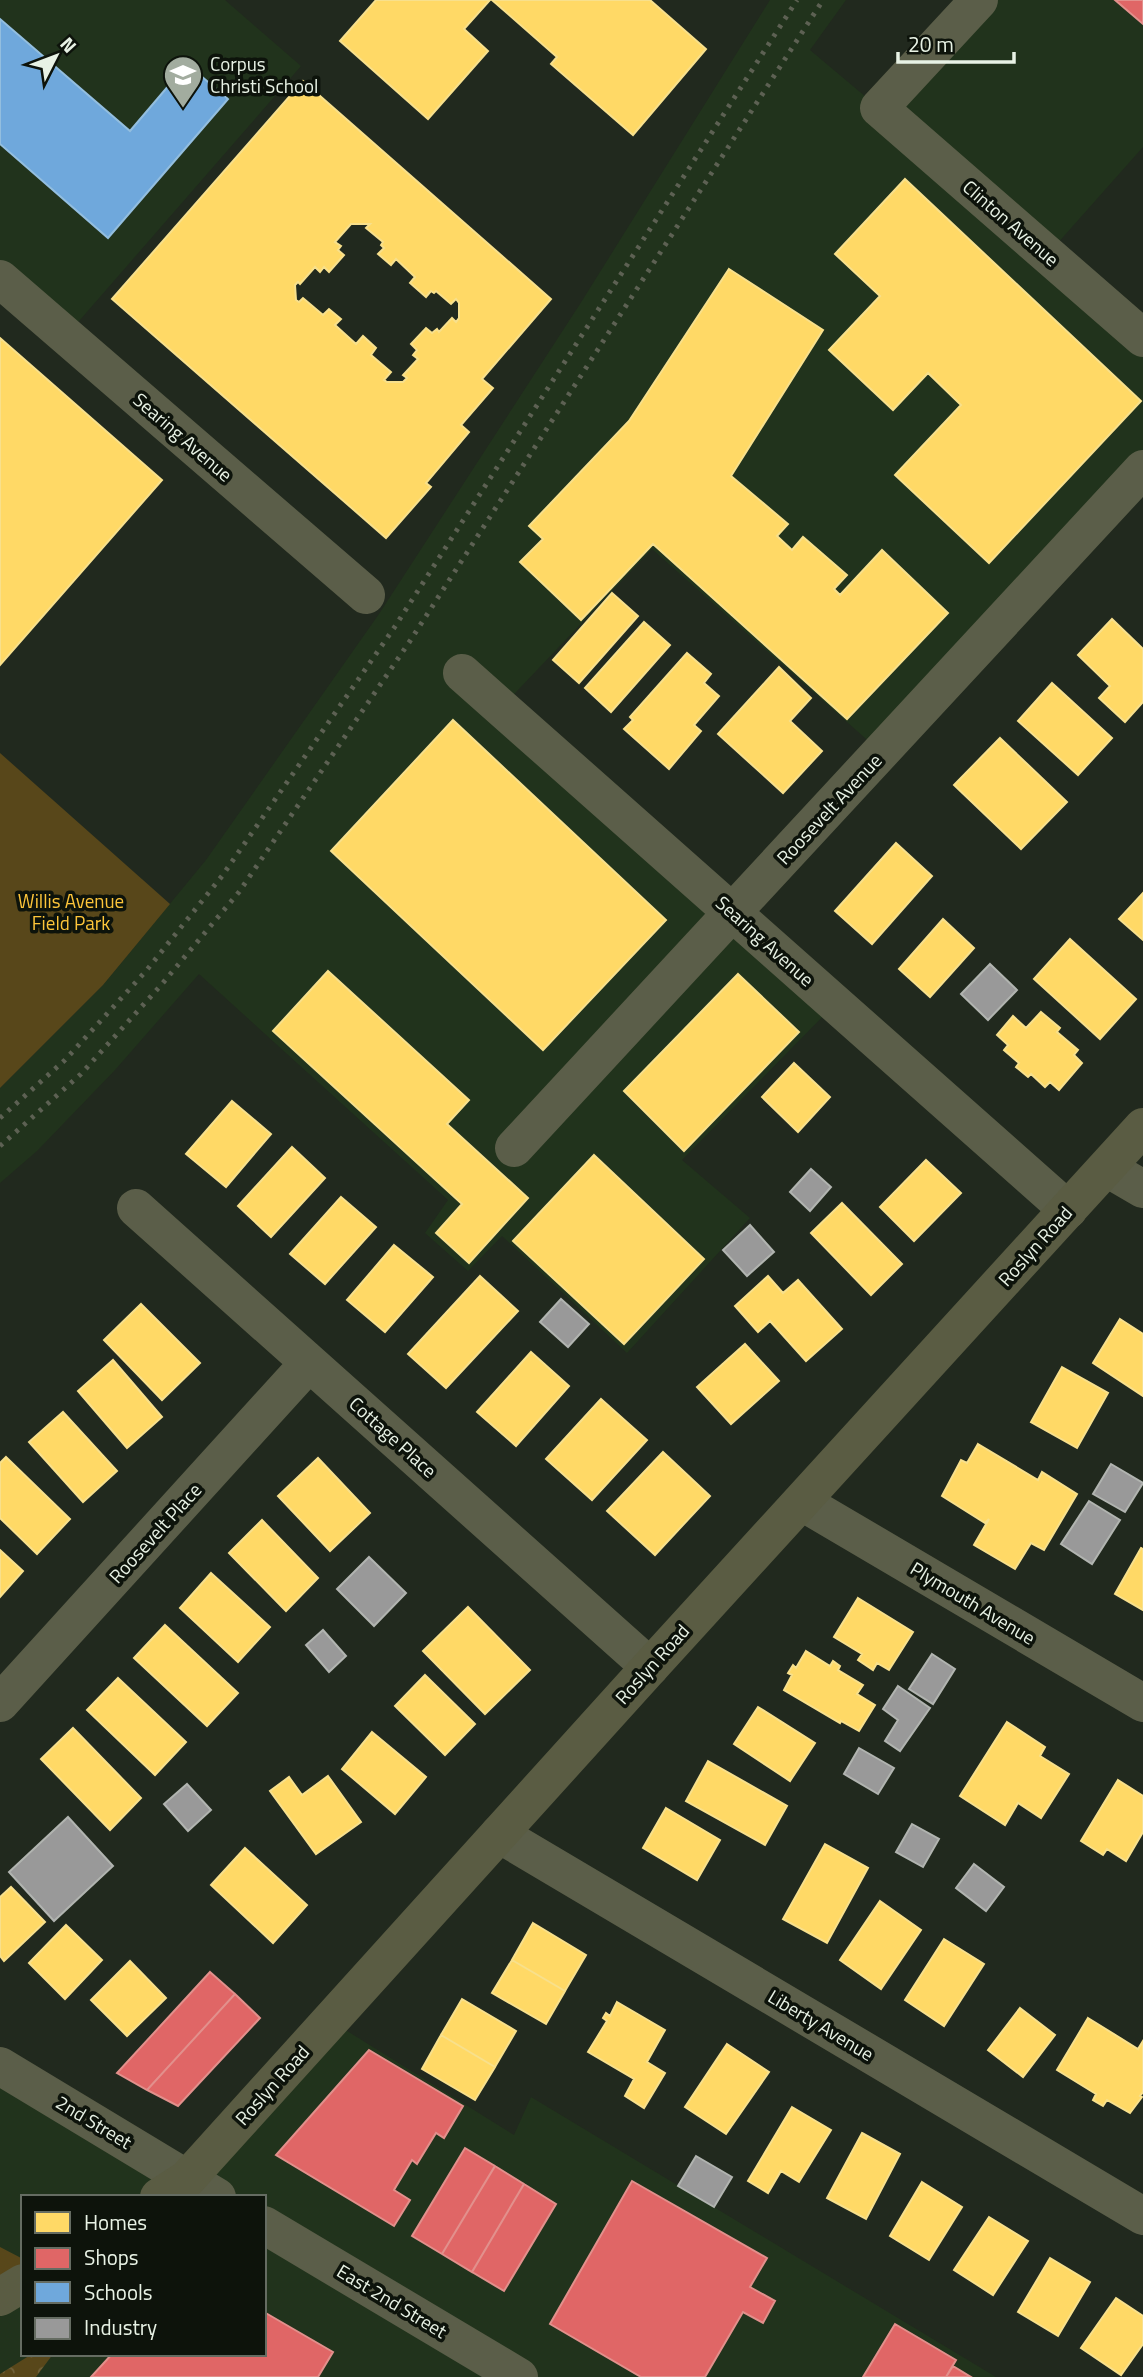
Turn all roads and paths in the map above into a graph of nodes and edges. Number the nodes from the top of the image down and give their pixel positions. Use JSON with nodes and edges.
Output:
{"nodes":[{"id":1,"x":979,"y":0,"type":"edge"},
{"id":2,"x":0,"y":279,"type":"edge"},
{"id":3,"x":1143,"y":338,"type":"edge"},
{"id":4,"x":1143,"y":469,"type":"edge"},
{"id":5,"x":366,"y":595,"type":"dead end"},
{"id":6,"x":462,"y":673,"type":"dead end"},
{"id":7,"x":733,"y":913,"type":"junction"},
{"id":8,"x":1143,"y":1128,"type":"edge"},
{"id":9,"x":514,"y":1148,"type":"dead end"},
{"id":10,"x":1107,"y":1168,"type":"junction"},
{"id":11,"x":1143,"y":1189,"type":"edge"},
{"id":12,"x":136,"y":1208,"type":"dead end"},
{"id":13,"x":1068,"y":1210,"type":"junction"},
{"id":14,"x":309,"y":1363,"type":"junction"},
{"id":15,"x":802,"y":1502,"type":"junction"},
{"id":16,"x":650,"y":1667,"type":"junction"},
{"id":17,"x":0,"y":1703,"type":"edge"},
{"id":18,"x":1143,"y":1703,"type":"edge"},
{"id":19,"x":499,"y":1834,"type":"junction"},
{"id":20,"x":0,"y":2066,"type":"edge"},
{"id":21,"x":188,"y":2191,"type":"edge"},
{"id":22,"x":1143,"y":2216,"type":"edge"},
{"id":23,"x":266,"y":2226,"type":"edge"},
{"id":24,"x":21,"y":2284,"type":"edge"},
{"id":25,"x":0,"y":2297,"type":"edge"},
{"id":26,"x":520,"y":2377,"type":"edge"}],
"edges":[{"from":1,"to":3,"type":"street","name":"Clinton Avenue"},
{"from":2,"to":5,"type":"street","name":"Searing Avenue"},
{"from":4,"to":7,"type":"street","name":"Roosevelt Avenue"},
{"from":6,"to":7,"type":"street","name":"Searing Avenue"},
{"from":7,"to":9,"type":"street","name":"Roosevelt Avenue"},
{"from":7,"to":13,"type":"street","name":"Searing Avenue"},
{"from":8,"to":10,"type":"main road","name":"Roslyn Road"},
{"from":10,"to":11,"type":"street"},
{"from":10,"to":13,"type":"main road","name":"Roslyn Road"},
{"from":12,"to":14,"type":"street","name":"Cottage Place"},
{"from":13,"to":15,"type":"main road","name":"Roslyn Road"},
{"from":14,"to":16,"type":"street","name":"Cottage Place"},
{"from":14,"to":17,"type":"street","name":"Roosevelt Place"},
{"from":15,"to":16,"type":"main road","name":"Roslyn Road"},
{"from":15,"to":18,"type":"street","name":"Plymouth Avenue"},
{"from":16,"to":19,"type":"main road","name":"Roslyn Road"},
{"from":19,"to":21,"type":"main road","name":"Roslyn Road"},
{"from":19,"to":22,"type":"street","name":"Liberty Avenue"},
{"from":20,"to":21,"type":"street","name":"2nd Street"},
{"from":23,"to":26,"type":"street","name":"East 2nd Street"},
{"from":24,"to":25,"type":"main road"}]}
